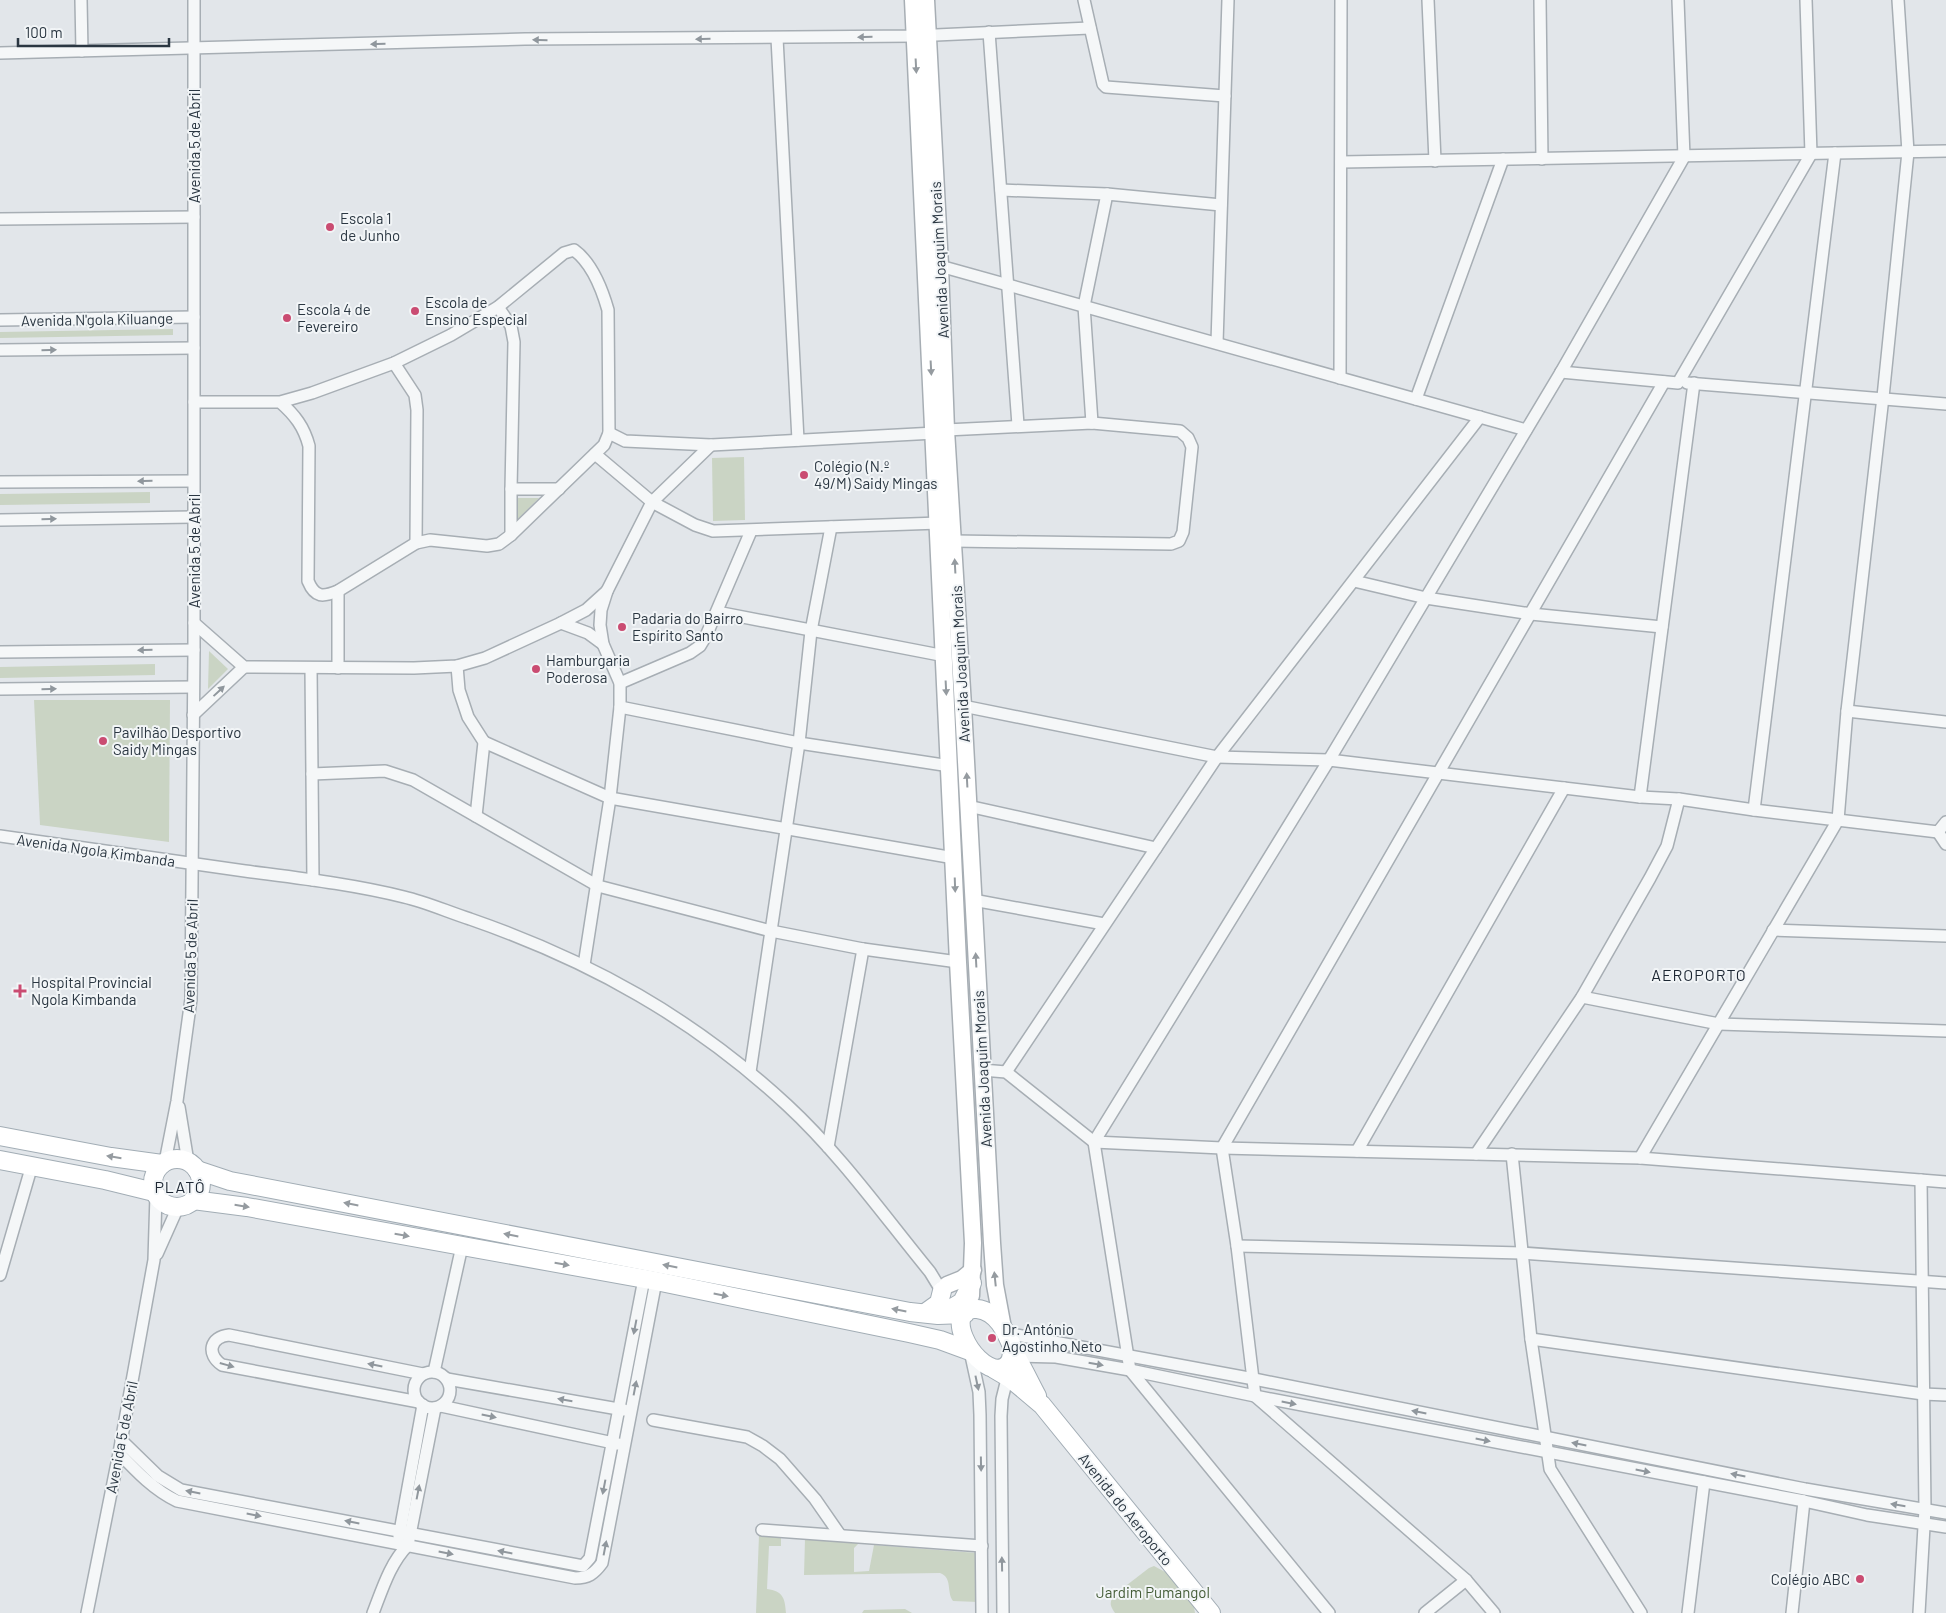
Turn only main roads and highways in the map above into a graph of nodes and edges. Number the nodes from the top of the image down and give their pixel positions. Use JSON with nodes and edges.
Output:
{"nodes":[{"id":1,"x":0,"y":1136,"type":"edge"},
{"id":2,"x":0,"y":1160,"type":"edge"},
{"id":3,"x":164,"y":1163,"type":"junction"},
{"id":4,"x":192,"y":1166,"type":"junction"},
{"id":5,"x":155,"y":1194,"type":"junction"},
{"id":6,"x":186,"y":1204,"type":"junction"},
{"id":7,"x":973,"y":1276,"type":"road end"},
{"id":8,"x":944,"y":1288,"type":"road end"},
{"id":9,"x":953,"y":1314,"type":"junction"},
{"id":10,"x":970,"y":1351,"type":"junction"},
{"id":11,"x":1008,"y":1353,"type":"junction"},
{"id":12,"x":1211,"y":1613,"type":"edge"}],
"edges":[{"from":3,"to":1,"type":"main road","one_way":true},
{"from":2,"to":5,"type":"main road"},
{"from":3,"to":4,"type":"main road"},
{"from":3,"to":5,"type":"main road"},
{"from":4,"to":6,"type":"main road"},
{"from":9,"to":4,"type":"main road","one_way":true},
{"from":5,"to":6,"type":"main road"},
{"from":6,"to":10,"type":"main road","one_way":true},
{"from":7,"to":9,"type":"main road"},
{"from":8,"to":9,"type":"main road"},
{"from":9,"to":10,"type":"main road"},
{"from":9,"to":11,"type":"main road"},
{"from":10,"to":11,"type":"main road"},
{"from":11,"to":12,"type":"main road","name":"Avenida do Aeroporto"}]}
